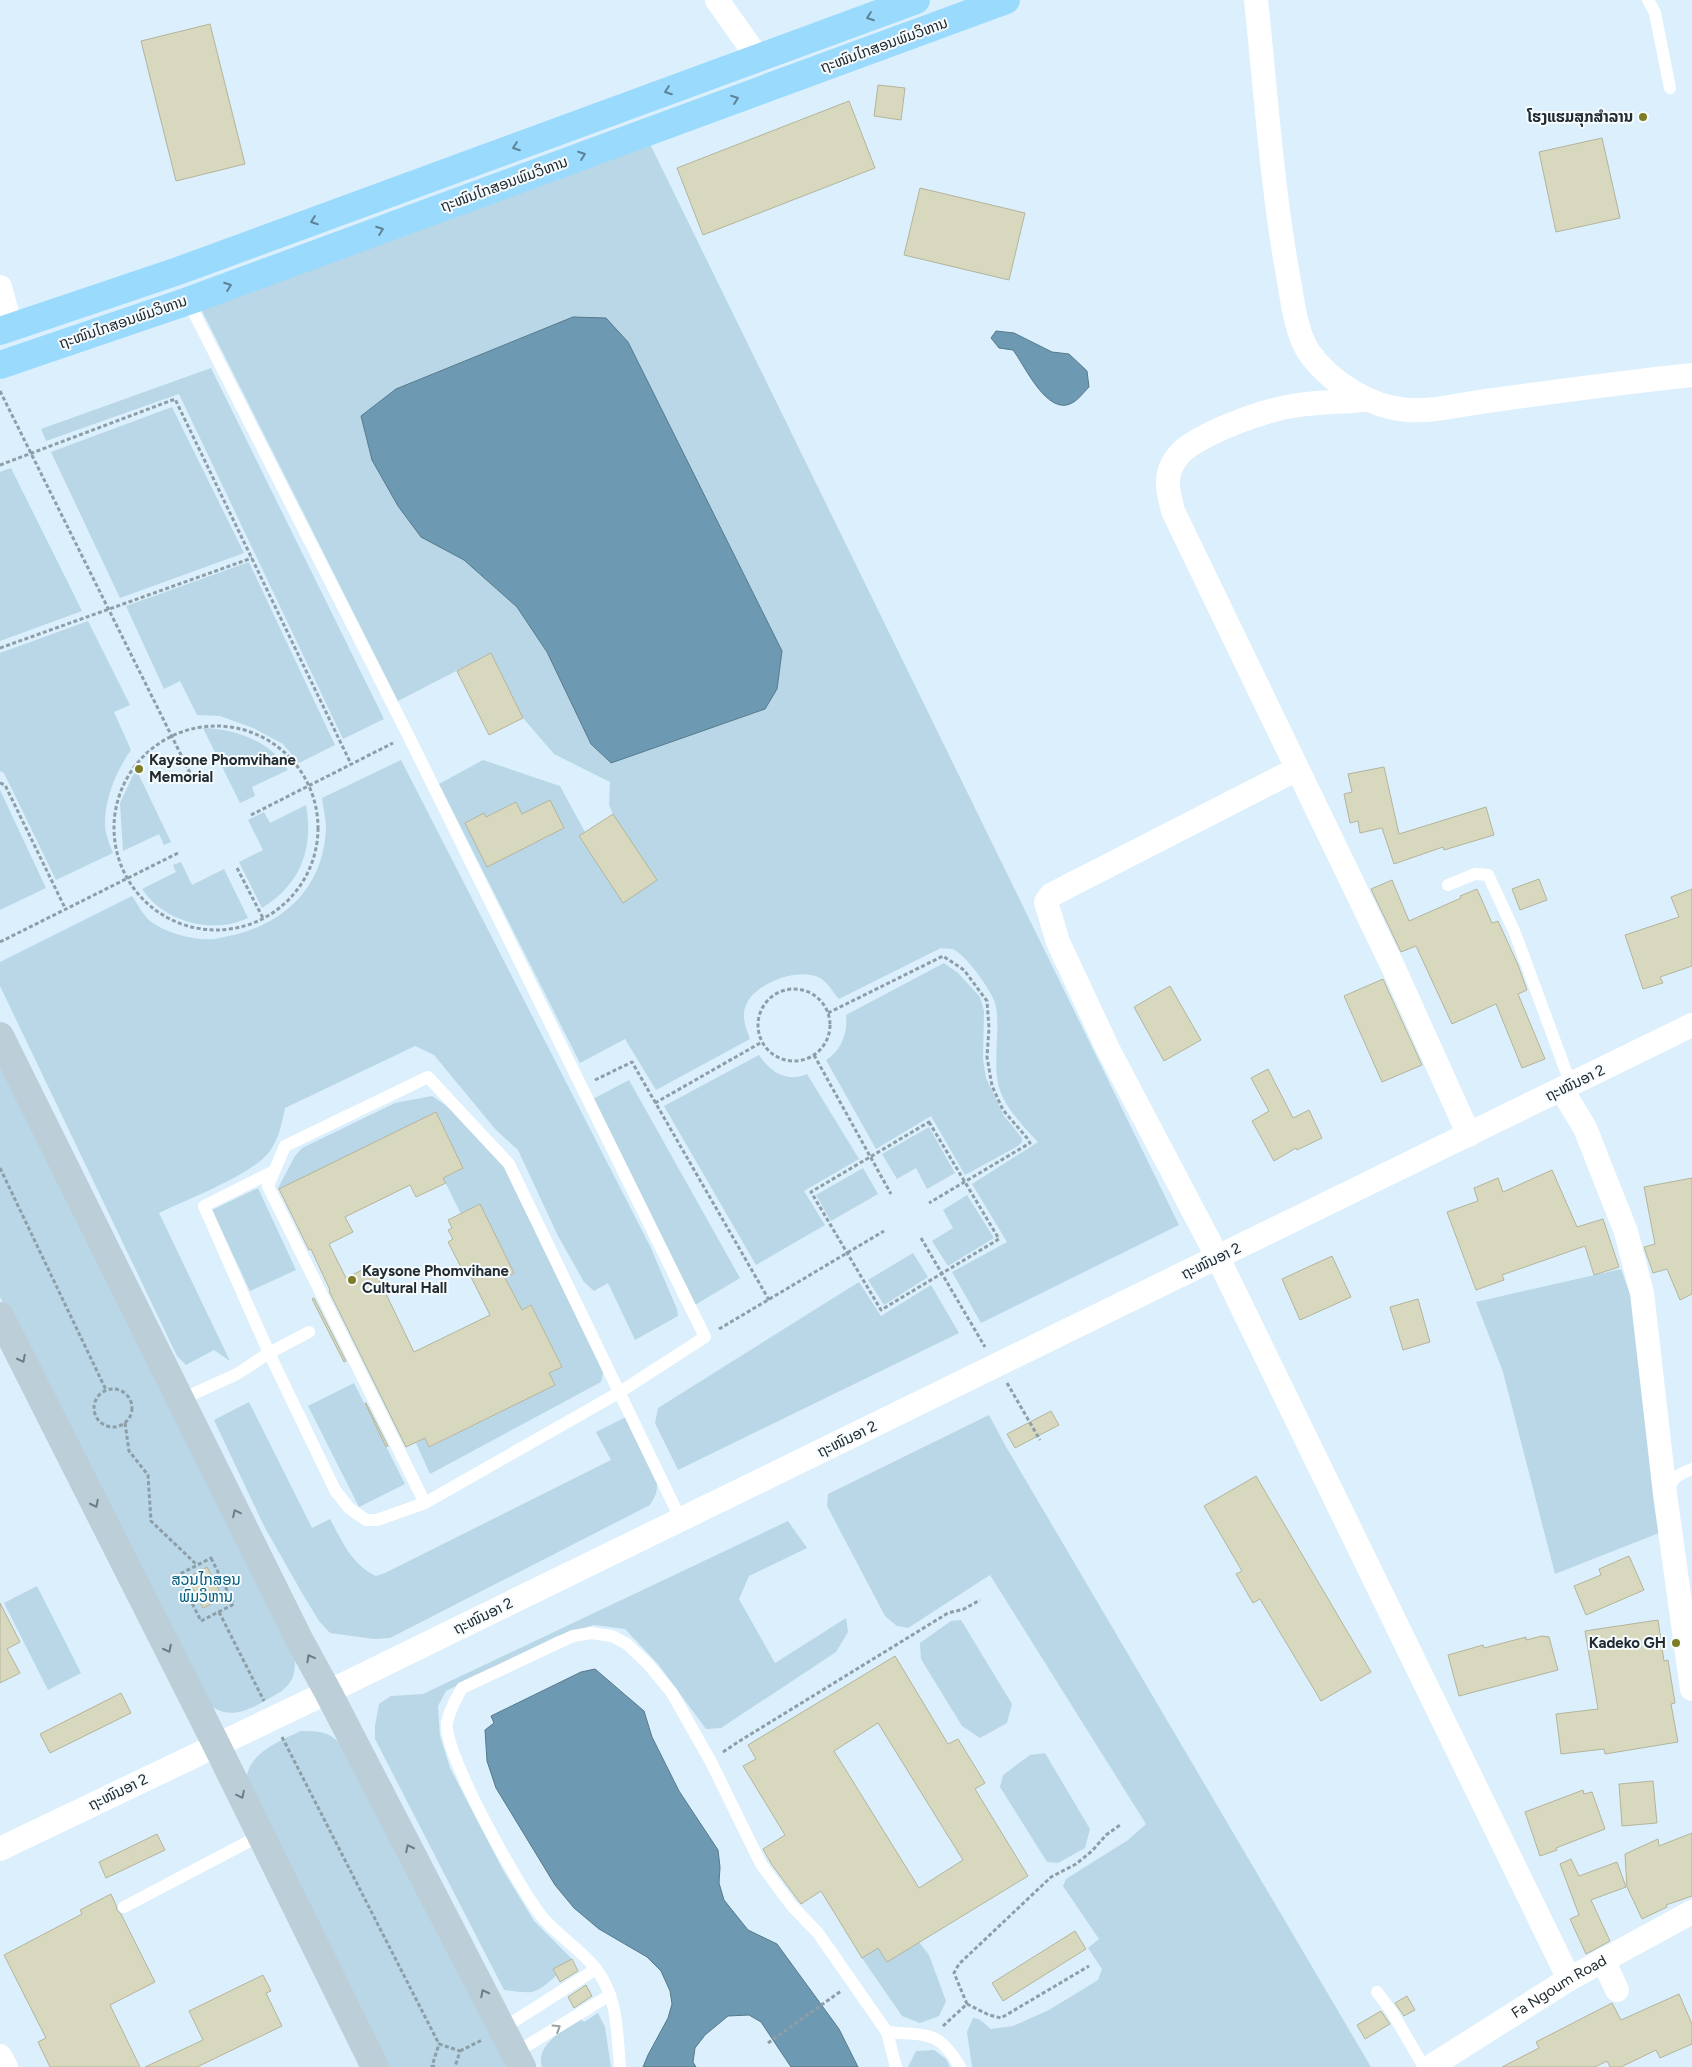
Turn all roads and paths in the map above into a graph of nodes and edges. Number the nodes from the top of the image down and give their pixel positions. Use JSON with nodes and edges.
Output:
{"nodes":[{"id":1,"x":717,"y":0,"type":"edge"},
{"id":2,"x":916,"y":0,"type":"edge"},
{"id":3,"x":1006,"y":0,"type":"edge"},
{"id":4,"x":1256,"y":0,"type":"edge"},
{"id":5,"x":1648,"y":0,"type":"edge"},
{"id":6,"x":758,"y":58,"type":"junction"},
{"id":7,"x":1670,"y":88,"type":"dead end"},
{"id":8,"x":0,"y":287,"type":"edge"},
{"id":9,"x":188,"y":301,"type":"junction"},
{"id":10,"x":6,"y":329,"type":"edge"},
{"id":11,"x":0,"y":365,"type":"edge"},
{"id":12,"x":1692,"y":375,"type":"edge"},
{"id":13,"x":0,"y":391,"type":"edge"},
{"id":14,"x":1365,"y":400,"type":"junction"},
{"id":15,"x":30,"y":454,"type":"junction"},
{"id":16,"x":0,"y":465,"type":"edge"},
{"id":17,"x":252,"y":558,"type":"junction"},
{"id":18,"x":108,"y":609,"type":"junction"},
{"id":19,"x":0,"y":648,"type":"edge"},
{"id":20,"x":171,"y":735,"type":"junction"},
{"id":21,"x":408,"y":735,"type":"junction"},
{"id":22,"x":351,"y":764,"type":"junction"},
{"id":23,"x":1297,"y":769,"type":"junction"},
{"id":24,"x":194,"y":781,"type":"dead end"},
{"id":25,"x":0,"y":782,"type":"edge"},
{"id":26,"x":309,"y":785,"type":"junction"},
{"id":27,"x":251,"y":815,"type":"dead end"},
{"id":28,"x":178,"y":852,"type":"dead end"},
{"id":29,"x":237,"y":868,"type":"dead end"},
{"id":30,"x":126,"y":878,"type":"junction"},
{"id":31,"x":1448,"y":885,"type":"dead end"},
{"id":32,"x":65,"y":908,"type":"junction"},
{"id":33,"x":264,"y":920,"type":"junction"},
{"id":34,"x":0,"y":942,"type":"edge"},
{"id":35,"x":828,"y":1013,"type":"junction"},
{"id":36,"x":1692,"y":1025,"type":"edge"},
{"id":37,"x":0,"y":1036,"type":"edge"},
{"id":38,"x":762,"y":1042,"type":"junction"},
{"id":39,"x":814,"y":1055,"type":"junction"},
{"id":40,"x":582,"y":1087,"type":"junction"},
{"id":41,"x":1567,"y":1087,"type":"junction"},
{"id":42,"x":655,"y":1103,"type":"junction"},
{"id":43,"x":1469,"y":1135,"type":"junction"},
{"id":44,"x":870,"y":1157,"type":"junction"},
{"id":45,"x":0,"y":1168,"type":"edge"},
{"id":46,"x":274,"y":1172,"type":"junction"},
{"id":47,"x":965,"y":1182,"type":"junction"},
{"id":48,"x":891,"y":1194,"type":"dead end"},
{"id":49,"x":929,"y":1203,"type":"dead end"},
{"id":50,"x":884,"y":1231,"type":"dead end"},
{"id":51,"x":921,"y":1238,"type":"dead end"},
{"id":52,"x":847,"y":1254,"type":"junction"},
{"id":53,"x":1218,"y":1258,"type":"junction"},
{"id":54,"x":942,"y":1274,"type":"junction"},
{"id":55,"x":769,"y":1300,"type":"junction"},
{"id":56,"x":0,"y":1316,"type":"edge"},
{"id":57,"x":309,"y":1332,"type":"dead end"},
{"id":58,"x":705,"y":1337,"type":"junction"},
{"id":59,"x":268,"y":1353,"type":"junction"},
{"id":60,"x":997,"y":1366,"type":"junction"},
{"id":61,"x":106,"y":1390,"type":"junction"},
{"id":62,"x":620,"y":1392,"type":"junction"},
{"id":63,"x":180,"y":1400,"type":"junction"},
{"id":64,"x":125,"y":1422,"type":"junction"},
{"id":65,"x":1040,"y":1440,"type":"dead end"},
{"id":66,"x":1692,"y":1469,"type":"edge"},
{"id":67,"x":1666,"y":1494,"type":"junction"},
{"id":68,"x":425,"y":1503,"type":"junction"},
{"id":69,"x":681,"y":1520,"type":"junction"},
{"id":70,"x":197,"y":1565,"type":"junction"},
{"id":71,"x":980,"y":1600,"type":"dead end"},
{"id":72,"x":219,"y":1612,"type":"junction"},
{"id":73,"x":1692,"y":1689,"type":"edge"},
{"id":74,"x":328,"y":1692,"type":"junction"},
{"id":75,"x":272,"y":1718,"type":"junction"},
{"id":76,"x":216,"y":1744,"type":"junction"},
{"id":77,"x":711,"y":1762,"type":"junction"},
{"id":78,"x":1120,"y":1825,"type":"dead end"},
{"id":79,"x":261,"y":1835,"type":"junction"},
{"id":80,"x":0,"y":1849,"type":"edge"},
{"id":81,"x":124,"y":1908,"type":"dead end"},
{"id":82,"x":1692,"y":1912,"type":"edge"},
{"id":83,"x":1603,"y":1960,"type":"junction"},
{"id":84,"x":1089,"y":1966,"type":"dead end"},
{"id":85,"x":596,"y":1969,"type":"junction"},
{"id":86,"x":1569,"y":1979,"type":"junction"},
{"id":87,"x":1617,"y":1990,"type":"dead end"},
{"id":88,"x":1377,"y":1992,"type":"dead end"},
{"id":89,"x":610,"y":1995,"type":"junction"},
{"id":90,"x":834,"y":1996,"type":"dead end"},
{"id":91,"x":967,"y":2004,"type":"junction"},
{"id":92,"x":502,"y":2028,"type":"junction"},
{"id":93,"x":887,"y":2032,"type":"junction"},
{"id":94,"x":932,"y":2036,"type":"junction"},
{"id":95,"x":440,"y":2044,"type":"junction"},
{"id":96,"x":768,"y":2044,"type":"dead end"},
{"id":97,"x":0,"y":2056,"type":"edge"},
{"id":98,"x":519,"y":2060,"type":"edge"},
{"id":99,"x":368,"y":2062,"type":"edge"},
{"id":100,"x":6,"y":2067,"type":"edge"},
{"id":101,"x":432,"y":2067,"type":"edge"},
{"id":102,"x":455,"y":2067,"type":"edge"},
{"id":103,"x":620,"y":2067,"type":"edge"},
{"id":104,"x":896,"y":2067,"type":"edge"},
{"id":105,"x":960,"y":2067,"type":"edge"},
{"id":106,"x":1424,"y":2067,"type":"edge"},
{"id":107,"x":1430,"y":2067,"type":"edge"}],
"edges":[{"from":1,"to":6,"type":"street"},
{"from":2,"to":6,"type":"highway","name":"ຖະໜົນໄກສອນພົມວິຫານ","one_way":true},
{"from":9,"to":3,"type":"highway","name":"ຖະໜົນໄກສອນພົມວິຫານ","one_way":true},
{"from":4,"to":14,"type":"street"},
{"from":5,"to":7,"type":"lane"},
{"from":6,"to":10,"type":"highway","name":"ຖະໜົນໄກສອນພົມວິຫານ","one_way":true},
{"from":8,"to":10,"type":"street"},
{"from":9,"to":11,"type":"highway","name":"ຖະໜົນໄກສອນພົມວິຫານ"},
{"from":9,"to":21,"type":"lane"},
{"from":12,"to":14,"type":"street"},
{"from":13,"to":15,"type":"path"},
{"from":14,"to":23,"type":"street"},
{"from":15,"to":16,"type":"path"},
{"from":15,"to":17,"type":"path"},
{"from":15,"to":18,"type":"path"},
{"from":17,"to":18,"type":"path"},
{"from":17,"to":22,"type":"path"},
{"from":18,"to":19,"type":"path"},
{"from":18,"to":20,"type":"path"},
{"from":20,"to":24,"type":"path"},
{"from":20,"to":26,"type":"path"},
{"from":20,"to":30,"type":"path"},
{"from":21,"to":22,"type":"path"},
{"from":21,"to":40,"type":"lane"},
{"from":22,"to":26,"type":"path"},
{"from":23,"to":43,"type":"street"},
{"from":23,"to":53,"type":"street"},
{"from":25,"to":32,"type":"path"},
{"from":26,"to":27,"type":"path"},
{"from":26,"to":33,"type":"path"},
{"from":28,"to":30,"type":"path"},
{"from":29,"to":33,"type":"path"},
{"from":30,"to":32,"type":"path"},
{"from":30,"to":33,"type":"path"},
{"from":31,"to":41,"type":"lane"},
{"from":32,"to":34,"type":"path"},
{"from":35,"to":38,"type":"path"},
{"from":35,"to":39,"type":"path"},
{"from":35,"to":47,"type":"path"},
{"from":36,"to":41,"type":"street","name":"ຖະໜົນອາ 2"},
{"from":37,"to":63,"type":"street"},
{"from":38,"to":39,"type":"path"},
{"from":38,"to":42,"type":"path"},
{"from":39,"to":44,"type":"path"},
{"from":40,"to":42,"type":"path"},
{"from":40,"to":58,"type":"lane"},
{"from":41,"to":43,"type":"street","name":"ຖະໜົນອາ 2"},
{"from":41,"to":67,"type":"street"},
{"from":42,"to":55,"type":"path"},
{"from":43,"to":53,"type":"street","name":"ຖະໜົນອາ 2"},
{"from":44,"to":47,"type":"path"},
{"from":44,"to":48,"type":"path"},
{"from":44,"to":52,"type":"path"},
{"from":45,"to":61,"type":"path"},
{"from":46,"to":59,"type":"lane"},
{"from":46,"to":62,"type":"lane"},
{"from":46,"to":68,"type":"lane"},
{"from":47,"to":49,"type":"path"},
{"from":47,"to":54,"type":"path"},
{"from":50,"to":52,"type":"path"},
{"from":51,"to":54,"type":"path"},
{"from":52,"to":54,"type":"path"},
{"from":52,"to":55,"type":"path"},
{"from":53,"to":60,"type":"street","name":"ຖະໜົນອາ 2"},
{"from":53,"to":86,"type":"street"},
{"from":54,"to":60,"type":"path"},
{"from":55,"to":58,"type":"path"},
{"from":56,"to":76,"type":"street","one_way":true},
{"from":57,"to":59,"type":"lane"},
{"from":58,"to":62,"type":"lane"},
{"from":59,"to":63,"type":"lane"},
{"from":59,"to":68,"type":"lane"},
{"from":60,"to":65,"type":"path"},
{"from":60,"to":69,"type":"street","name":"ຖະໜົນອາ 2"},
{"from":61,"to":64,"type":"path"},
{"from":61,"to":64,"type":"path"},
{"from":62,"to":68,"type":"lane"},
{"from":62,"to":69,"type":"lane"},
{"from":74,"to":63,"type":"street","one_way":true},
{"from":64,"to":70,"type":"path"},
{"from":66,"to":67,"type":"lane"},
{"from":67,"to":73,"type":"street"},
{"from":69,"to":74,"type":"street","name":"ຖະໜົນອາ 2"},
{"from":70,"to":72,"type":"path"},
{"from":70,"to":72,"type":"path"},
{"from":71,"to":77,"type":"path"},
{"from":72,"to":75,"type":"path"},
{"from":74,"to":75,"type":"street","name":"ຖະໜົນອາ 2"},
{"from":92,"to":74,"type":"street","one_way":true},
{"from":75,"to":76,"type":"street","name":"ຖະໜົນອາ 2"},
{"from":75,"to":95,"type":"path"},
{"from":76,"to":79,"type":"street","one_way":true},
{"from":76,"to":80,"type":"street","name":"ຖະໜົນອາ 2"},
{"from":77,"to":85,"type":"lane"},
{"from":77,"to":93,"type":"lane"},
{"from":78,"to":91,"type":"path"},
{"from":79,"to":81,"type":"lane"},
{"from":79,"to":99,"type":"street"},
{"from":82,"to":83,"type":"street","name":"Fa Ngoum Road"},
{"from":83,"to":86,"type":"street","name":"Fa Ngoum Road"},
{"from":83,"to":87,"type":"street"},
{"from":84,"to":91,"type":"path"},
{"from":85,"to":89,"type":"lane"},
{"from":85,"to":92,"type":"lane"},
{"from":86,"to":107,"type":"street","name":"Fa Ngoum Road"},
{"from":88,"to":106,"type":"lane"},
{"from":98,"to":89,"type":"lane","one_way":true},
{"from":89,"to":103,"type":"lane"},
{"from":90,"to":96,"type":"path"},
{"from":91,"to":94,"type":"path"},
{"from":92,"to":98,"type":"street"},
{"from":93,"to":94,"type":"lane"},
{"from":93,"to":104,"type":"lane"},
{"from":94,"to":105,"type":"lane"},
{"from":95,"to":101,"type":"path"},
{"from":95,"to":102,"type":"path"},
{"from":97,"to":100,"type":"street"}]}
